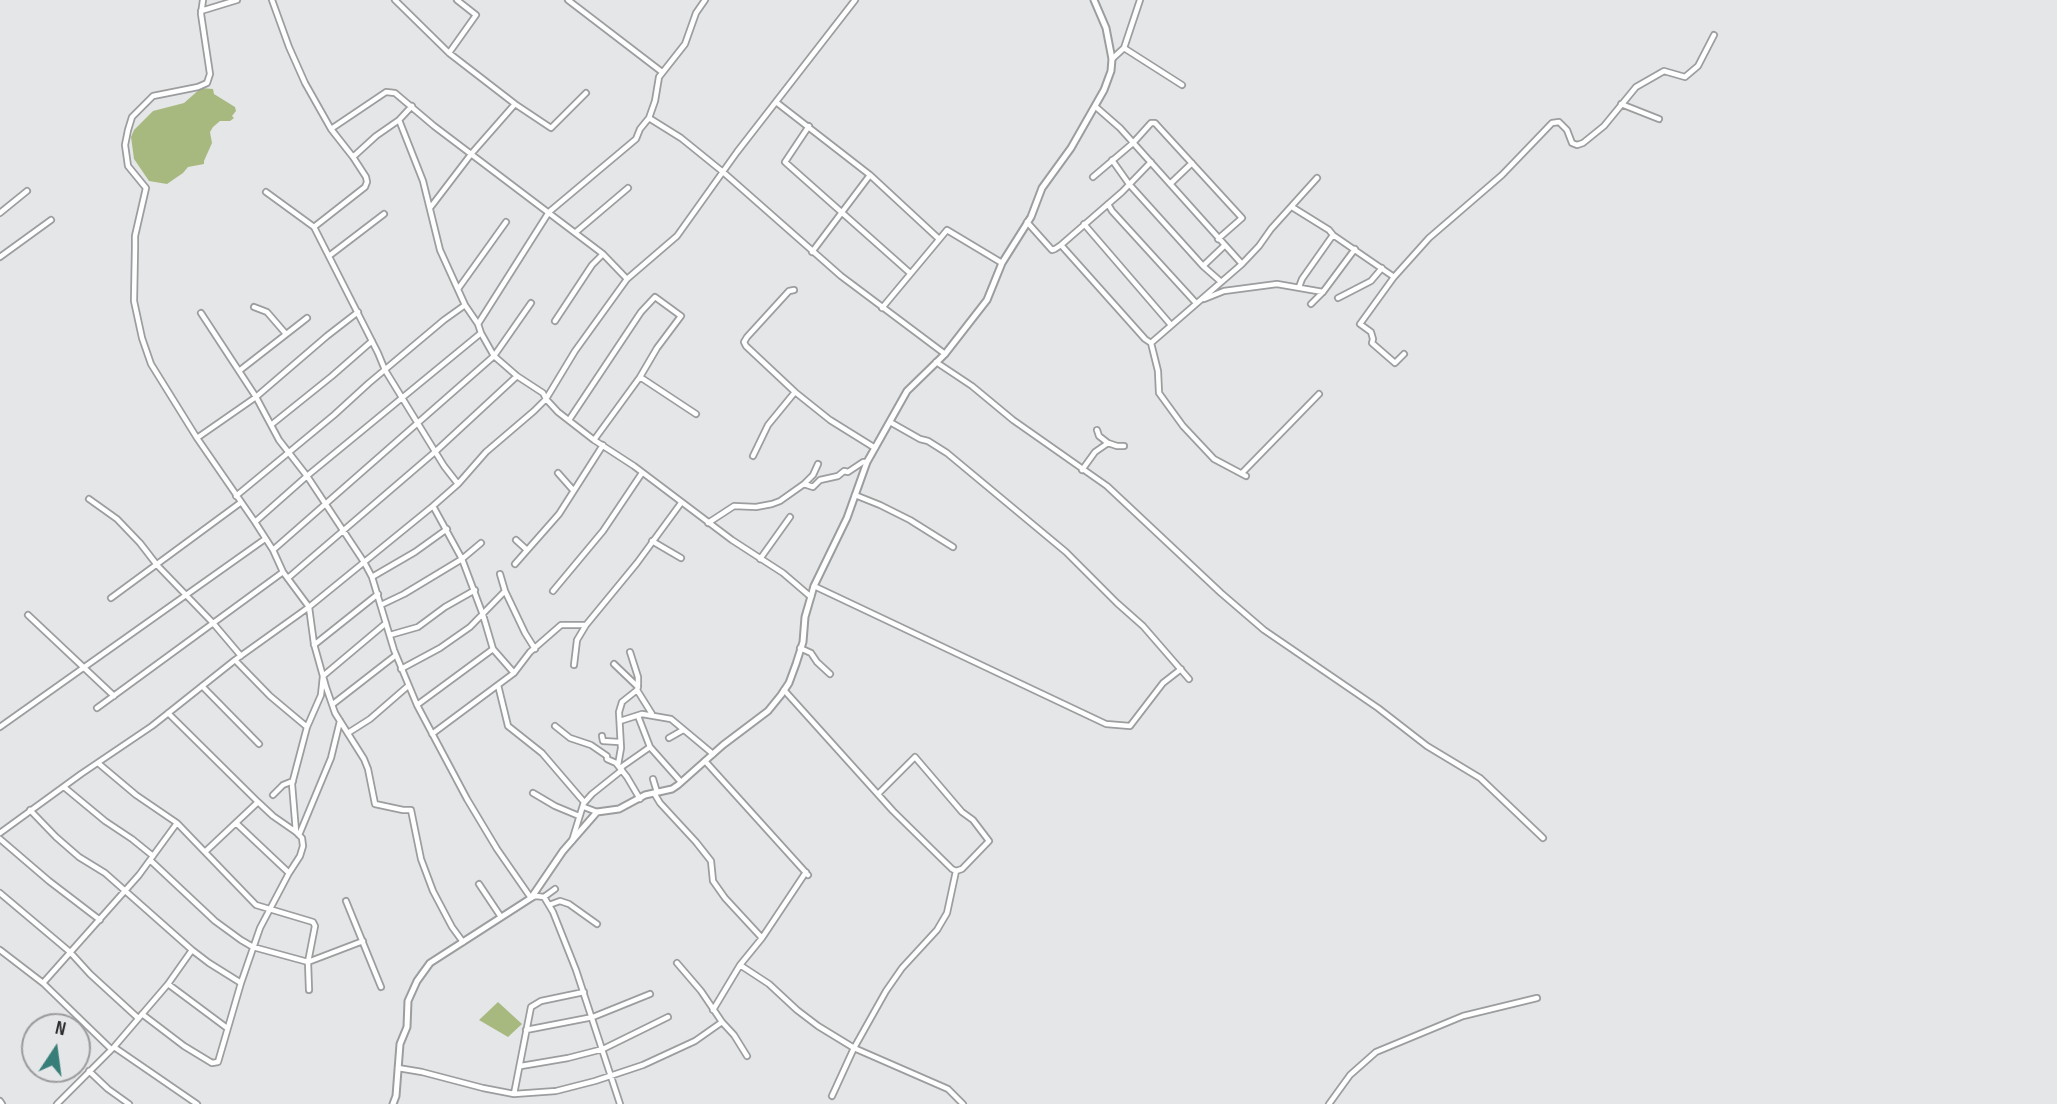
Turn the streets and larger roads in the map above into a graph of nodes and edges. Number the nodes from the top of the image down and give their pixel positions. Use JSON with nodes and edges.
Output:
{"nodes":[{"id":1,"x":203,"y":0,"type":"edge"},
{"id":2,"x":237,"y":0,"type":"edge"},
{"id":3,"x":272,"y":0,"type":"edge"},
{"id":4,"x":395,"y":0,"type":"edge"},
{"id":5,"x":457,"y":0,"type":"edge"},
{"id":6,"x":568,"y":0,"type":"edge"},
{"id":7,"x":705,"y":0,"type":"edge"},
{"id":8,"x":855,"y":0,"type":"edge"},
{"id":9,"x":1094,"y":0,"type":"edge"},
{"id":10,"x":1140,"y":0,"type":"edge"},
{"id":11,"x":201,"y":11,"type":"junction"},
{"id":12,"x":1714,"y":35,"type":"dead end"},
{"id":13,"x":1124,"y":48,"type":"junction"},
{"id":14,"x":449,"y":53,"type":"junction"},
{"id":15,"x":1112,"y":59,"type":"junction"},
{"id":16,"x":662,"y":72,"type":"junction"},
{"id":17,"x":1182,"y":85,"type":"dead end"},
{"id":18,"x":586,"y":93,"type":"dead end"},
{"id":19,"x":776,"y":102,"type":"junction"},
{"id":20,"x":514,"y":104,"type":"junction"},
{"id":21,"x":1621,"y":104,"type":"junction"},
{"id":22,"x":412,"y":106,"type":"junction"},
{"id":23,"x":1096,"y":107,"type":"junction"},
{"id":24,"x":649,"y":118,"type":"junction"},
{"id":25,"x":1659,"y":119,"type":"dead end"},
{"id":26,"x":399,"y":120,"type":"junction"},
{"id":27,"x":809,"y":126,"type":"junction"},
{"id":28,"x":331,"y":129,"type":"junction"},
{"id":29,"x":1133,"y":143,"type":"junction"},
{"id":30,"x":472,"y":153,"type":"junction"},
{"id":31,"x":353,"y":157,"type":"junction"},
{"id":32,"x":1112,"y":160,"type":"junction"},
{"id":33,"x":1151,"y":162,"type":"junction"},
{"id":34,"x":1192,"y":163,"type":"junction"},
{"id":35,"x":723,"y":172,"type":"junction"},
{"id":36,"x":870,"y":175,"type":"junction"},
{"id":37,"x":1093,"y":177,"type":"dead end"},
{"id":38,"x":1317,"y":178,"type":"dead end"},
{"id":39,"x":1129,"y":184,"type":"junction"},
{"id":40,"x":1170,"y":184,"type":"junction"},
{"id":41,"x":628,"y":188,"type":"dead end"},
{"id":42,"x":27,"y":191,"type":"dead end"},
{"id":43,"x":266,"y":192,"type":"dead end"},
{"id":44,"x":1108,"y":204,"type":"junction"},
{"id":45,"x":1292,"y":207,"type":"junction"},
{"id":46,"x":430,"y":208,"type":"junction"},
{"id":47,"x":550,"y":212,"type":"junction"},
{"id":48,"x":842,"y":212,"type":"junction"},
{"id":49,"x":0,"y":213,"type":"edge"},
{"id":50,"x":384,"y":214,"type":"dead end"},
{"id":51,"x":51,"y":220,"type":"dead end"},
{"id":52,"x":506,"y":222,"type":"dead end"},
{"id":53,"x":1027,"y":222,"type":"junction"},
{"id":54,"x":1084,"y":224,"type":"junction"},
{"id":55,"x":314,"y":226,"type":"junction"},
{"id":56,"x":576,"y":232,"type":"junction"},
{"id":57,"x":1333,"y":234,"type":"junction"},
{"id":58,"x":939,"y":239,"type":"junction"},
{"id":59,"x":1218,"y":239,"type":"junction"},
{"id":60,"x":1061,"y":245,"type":"junction"},
{"id":61,"x":1224,"y":246,"type":"junction"},
{"id":62,"x":1356,"y":249,"type":"junction"},
{"id":63,"x":812,"y":252,"type":"junction"},
{"id":64,"x":603,"y":254,"type":"junction"},
{"id":65,"x":329,"y":256,"type":"junction"},
{"id":66,"x":0,"y":257,"type":"edge"},
{"id":67,"x":1002,"y":263,"type":"junction"},
{"id":68,"x":1242,"y":264,"type":"junction"},
{"id":69,"x":1203,"y":265,"type":"junction"},
{"id":70,"x":1382,"y":268,"type":"junction"},
{"id":71,"x":910,"y":273,"type":"junction"},
{"id":72,"x":1394,"y":277,"type":"junction"},
{"id":73,"x":627,"y":279,"type":"junction"},
{"id":74,"x":1220,"y":281,"type":"junction"},
{"id":75,"x":1299,"y":287,"type":"junction"},
{"id":76,"x":458,"y":290,"type":"junction"},
{"id":77,"x":794,"y":290,"type":"dead end"},
{"id":78,"x":1323,"y":292,"type":"junction"},
{"id":79,"x":1338,"y":299,"type":"dead end"},
{"id":80,"x":1199,"y":302,"type":"junction"},
{"id":81,"x":531,"y":303,"type":"dead end"},
{"id":82,"x":1311,"y":304,"type":"dead end"},
{"id":83,"x":465,"y":305,"type":"junction"},
{"id":84,"x":254,"y":307,"type":"dead end"},
{"id":85,"x":883,"y":308,"type":"junction"},
{"id":86,"x":358,"y":312,"type":"junction"},
{"id":87,"x":201,"y":313,"type":"dead end"},
{"id":88,"x":307,"y":318,"type":"dead end"},
{"id":89,"x":555,"y":321,"type":"dead end"},
{"id":90,"x":478,"y":324,"type":"junction"},
{"id":91,"x":1171,"y":325,"type":"junction"},
{"id":92,"x":481,"y":333,"type":"junction"},
{"id":93,"x":286,"y":334,"type":"junction"},
{"id":94,"x":372,"y":341,"type":"junction"},
{"id":95,"x":1151,"y":343,"type":"junction"},
{"id":96,"x":945,"y":354,"type":"junction"},
{"id":97,"x":1404,"y":354,"type":"dead end"},
{"id":98,"x":494,"y":356,"type":"junction"},
{"id":99,"x":936,"y":362,"type":"junction"},
{"id":100,"x":385,"y":370,"type":"junction"},
{"id":101,"x":239,"y":371,"type":"junction"},
{"id":102,"x":517,"y":376,"type":"junction"},
{"id":103,"x":640,"y":377,"type":"junction"},
{"id":104,"x":795,"y":392,"type":"junction"},
{"id":105,"x":1319,"y":394,"type":"dead end"},
{"id":106,"x":256,"y":397,"type":"junction"},
{"id":107,"x":401,"y":398,"type":"junction"},
{"id":108,"x":545,"y":399,"type":"junction"},
{"id":109,"x":696,"y":414,"type":"dead end"},
{"id":110,"x":569,"y":420,"type":"junction"},
{"id":111,"x":890,"y":422,"type":"junction"},
{"id":112,"x":419,"y":424,"type":"junction"},
{"id":113,"x":271,"y":425,"type":"junction"},
{"id":114,"x":1097,"y":430,"type":"dead end"},
{"id":115,"x":197,"y":438,"type":"junction"},
{"id":116,"x":594,"y":440,"type":"junction"},
{"id":117,"x":1108,"y":443,"type":"junction"},
{"id":118,"x":603,"y":445,"type":"junction"},
{"id":119,"x":1124,"y":446,"type":"dead end"},
{"id":120,"x":875,"y":448,"type":"junction"},
{"id":121,"x":288,"y":451,"type":"junction"},
{"id":122,"x":436,"y":451,"type":"junction"},
{"id":123,"x":753,"y":456,"type":"dead end"},
{"id":124,"x":867,"y":462,"type":"junction"},
{"id":125,"x":818,"y":464,"type":"dead end"},
{"id":126,"x":1082,"y":470,"type":"junction"},
{"id":127,"x":558,"y":473,"type":"dead end"},
{"id":128,"x":642,"y":473,"type":"junction"},
{"id":129,"x":307,"y":476,"type":"junction"},
{"id":130,"x":458,"y":484,"type":"junction"},
{"id":131,"x":804,"y":484,"type":"junction"},
{"id":132,"x":573,"y":490,"type":"junction"},
{"id":133,"x":855,"y":495,"type":"junction"},
{"id":134,"x":236,"y":496,"type":"junction"},
{"id":135,"x":89,"y":499,"type":"dead end"},
{"id":136,"x":240,"y":503,"type":"junction"},
{"id":137,"x":681,"y":503,"type":"junction"},
{"id":138,"x":326,"y":505,"type":"junction"},
{"id":139,"x":433,"y":506,"type":"junction"},
{"id":140,"x":790,"y":517,"type":"dead end"},
{"id":141,"x":255,"y":522,"type":"junction"},
{"id":142,"x":708,"y":523,"type":"junction"},
{"id":143,"x":447,"y":529,"type":"junction"},
{"id":144,"x":342,"y":531,"type":"junction"},
{"id":145,"x":265,"y":539,"type":"junction"},
{"id":146,"x":516,"y":540,"type":"dead end"},
{"id":147,"x":652,"y":541,"type":"junction"},
{"id":148,"x":481,"y":543,"type":"dead end"},
{"id":149,"x":953,"y":547,"type":"dead end"},
{"id":150,"x":527,"y":550,"type":"junction"},
{"id":151,"x":272,"y":551,"type":"junction"},
{"id":152,"x":681,"y":558,"type":"dead end"},
{"id":153,"x":462,"y":559,"type":"junction"},
{"id":154,"x":760,"y":559,"type":"junction"},
{"id":155,"x":364,"y":562,"type":"junction"},
{"id":156,"x":515,"y":564,"type":"dead end"},
{"id":157,"x":157,"y":565,"type":"junction"},
{"id":158,"x":283,"y":572,"type":"junction"},
{"id":159,"x":500,"y":573,"type":"dead end"},
{"id":160,"x":372,"y":577,"type":"junction"},
{"id":161,"x":288,"y":578,"type":"junction"},
{"id":162,"x":814,"y":586,"type":"junction"},
{"id":163,"x":475,"y":590,"type":"junction"},
{"id":164,"x":505,"y":591,"type":"junction"},
{"id":165,"x":553,"y":591,"type":"dead end"},
{"id":166,"x":378,"y":594,"type":"junction"},
{"id":167,"x":185,"y":595,"type":"junction"},
{"id":168,"x":811,"y":597,"type":"junction"},
{"id":169,"x":111,"y":598,"type":"dead end"},
{"id":170,"x":381,"y":605,"type":"junction"},
{"id":171,"x":309,"y":607,"type":"junction"},
{"id":172,"x":28,"y":615,"type":"dead end"},
{"id":173,"x":483,"y":615,"type":"junction"},
{"id":174,"x":213,"y":623,"type":"junction"},
{"id":175,"x":386,"y":623,"type":"junction"},
{"id":176,"x":586,"y":625,"type":"junction"},
{"id":177,"x":390,"y":635,"type":"junction"},
{"id":178,"x":314,"y":645,"type":"junction"},
{"id":179,"x":493,"y":649,"type":"junction"},
{"id":180,"x":535,"y":649,"type":"junction"},
{"id":181,"x":800,"y":649,"type":"junction"},
{"id":182,"x":630,"y":652,"type":"dead end"},
{"id":183,"x":396,"y":655,"type":"junction"},
{"id":184,"x":241,"y":656,"type":"junction"},
{"id":185,"x":235,"y":660,"type":"junction"},
{"id":186,"x":614,"y":664,"type":"dead end"},
{"id":187,"x":574,"y":665,"type":"dead end"},
{"id":188,"x":83,"y":667,"type":"junction"},
{"id":189,"x":401,"y":669,"type":"junction"},
{"id":190,"x":1181,"y":670,"type":"junction"},
{"id":191,"x":514,"y":673,"type":"junction"},
{"id":192,"x":830,"y":674,"type":"dead end"},
{"id":193,"x":323,"y":676,"type":"junction"},
{"id":194,"x":1189,"y":679,"type":"dead end"},
{"id":195,"x":498,"y":685,"type":"junction"},
{"id":196,"x":202,"y":686,"type":"junction"},
{"id":197,"x":408,"y":686,"type":"junction"},
{"id":198,"x":637,"y":689,"type":"junction"},
{"id":199,"x":783,"y":690,"type":"junction"},
{"id":200,"x":114,"y":696,"type":"junction"},
{"id":201,"x":333,"y":704,"type":"junction"},
{"id":202,"x":416,"y":705,"type":"junction"},
{"id":203,"x":97,"y":708,"type":"dead end"},
{"id":204,"x":168,"y":713,"type":"junction"},
{"id":205,"x":652,"y":715,"type":"junction"},
{"id":206,"x":638,"y":716,"type":"junction"},
{"id":207,"x":340,"y":721,"type":"junction"},
{"id":208,"x":620,"y":721,"type":"junction"},
{"id":209,"x":555,"y":726,"type":"dead end"},
{"id":210,"x":0,"y":727,"type":"edge"},
{"id":211,"x":307,"y":727,"type":"junction"},
{"id":212,"x":684,"y":730,"type":"junction"},
{"id":213,"x":348,"y":733,"type":"junction"},
{"id":214,"x":432,"y":734,"type":"junction"},
{"id":215,"x":602,"y":736,"type":"dead end"},
{"id":216,"x":669,"y":738,"type":"dead end"},
{"id":217,"x":619,"y":742,"type":"junction"},
{"id":218,"x":259,"y":744,"type":"dead end"},
{"id":219,"x":650,"y":747,"type":"junction"},
{"id":220,"x":713,"y":754,"type":"junction"},
{"id":221,"x":705,"y":761,"type":"junction"},
{"id":222,"x":98,"y":763,"type":"junction"},
{"id":223,"x":620,"y":768,"type":"junction"},
{"id":224,"x":653,"y":779,"type":"dead end"},
{"id":225,"x":293,"y":781,"type":"junction"},
{"id":226,"x":681,"y":782,"type":"junction"},
{"id":227,"x":64,"y":787,"type":"junction"},
{"id":228,"x":656,"y":792,"type":"junction"},
{"id":229,"x":533,"y":793,"type":"dead end"},
{"id":230,"x":878,"y":794,"type":"junction"},
{"id":231,"x":273,"y":795,"type":"dead end"},
{"id":232,"x":640,"y":799,"type":"junction"},
{"id":233,"x":258,"y":803,"type":"junction"},
{"id":234,"x":584,"y":805,"type":"junction"},
{"id":235,"x":30,"y":810,"type":"junction"},
{"id":236,"x":597,"y":812,"type":"junction"},
{"id":237,"x":579,"y":816,"type":"junction"},
{"id":238,"x":177,"y":823,"type":"junction"},
{"id":239,"x":236,"y":824,"type":"junction"},
{"id":240,"x":0,"y":833,"type":"edge"},
{"id":241,"x":298,"y":833,"type":"junction"},
{"id":242,"x":1543,"y":838,"type":"dead end"},
{"id":243,"x":0,"y":839,"type":"edge"},
{"id":244,"x":571,"y":842,"type":"junction"},
{"id":245,"x":206,"y":851,"type":"junction"},
{"id":246,"x":151,"y":858,"type":"junction"},
{"id":247,"x":956,"y":871,"type":"junction"},
{"id":248,"x":289,"y":873,"type":"junction"},
{"id":249,"x":480,"y":884,"type":"dead end"},
{"id":250,"x":555,"y":889,"type":"dead end"},
{"id":251,"x":125,"y":891,"type":"junction"},
{"id":252,"x":0,"y":893,"type":"edge"},
{"id":253,"x":544,"y":897,"type":"junction"},
{"id":254,"x":531,"y":898,"type":"junction"},
{"id":255,"x":346,"y":901,"type":"dead end"},
{"id":256,"x":550,"y":905,"type":"junction"},
{"id":257,"x":269,"y":910,"type":"junction"},
{"id":258,"x":501,"y":916,"type":"junction"},
{"id":259,"x":100,"y":920,"type":"junction"},
{"id":260,"x":597,"y":924,"type":"dead end"},
{"id":261,"x":762,"y":938,"type":"junction"},
{"id":262,"x":363,"y":941,"type":"junction"},
{"id":263,"x":463,"y":942,"type":"junction"},
{"id":264,"x":253,"y":947,"type":"junction"},
{"id":265,"x":0,"y":950,"type":"edge"},
{"id":266,"x":192,"y":950,"type":"junction"},
{"id":267,"x":70,"y":952,"type":"junction"},
{"id":268,"x":308,"y":962,"type":"junction"},
{"id":269,"x":677,"y":963,"type":"dead end"},
{"id":270,"x":740,"y":965,"type":"junction"},
{"id":271,"x":43,"y":983,"type":"junction"},
{"id":272,"x":241,"y":983,"type":"junction"},
{"id":273,"x":168,"y":984,"type":"junction"},
{"id":274,"x":381,"y":987,"type":"dead end"},
{"id":275,"x":309,"y":990,"type":"dead end"},
{"id":276,"x":584,"y":992,"type":"junction"},
{"id":277,"x":650,"y":994,"type":"dead end"},
{"id":278,"x":1537,"y":998,"type":"dead end"},
{"id":279,"x":713,"y":1010,"type":"junction"},
{"id":280,"x":140,"y":1016,"type":"junction"},
{"id":281,"x":593,"y":1017,"type":"junction"},
{"id":282,"x":668,"y":1017,"type":"dead end"},
{"id":283,"x":722,"y":1022,"type":"junction"},
{"id":284,"x":227,"y":1028,"type":"junction"},
{"id":285,"x":526,"y":1030,"type":"junction"},
{"id":286,"x":113,"y":1048,"type":"junction"},
{"id":287,"x":854,"y":1048,"type":"junction"},
{"id":288,"x":603,"y":1049,"type":"junction"},
{"id":289,"x":747,"y":1056,"type":"dead end"},
{"id":290,"x":521,"y":1066,"type":"junction"},
{"id":291,"x":398,"y":1068,"type":"junction"},
{"id":292,"x":91,"y":1069,"type":"edge"},
{"id":293,"x":91,"y":1073,"type":"edge"},
{"id":294,"x":612,"y":1076,"type":"junction"},
{"id":295,"x":77,"y":1083,"type":"edge"},
{"id":296,"x":514,"y":1094,"type":"junction"},
{"id":297,"x":832,"y":1096,"type":"dead end"},
{"id":298,"x":57,"y":1104,"type":"edge"},
{"id":299,"x":129,"y":1104,"type":"edge"},
{"id":300,"x":197,"y":1104,"type":"edge"},
{"id":301,"x":393,"y":1104,"type":"edge"},
{"id":302,"x":620,"y":1104,"type":"edge"},
{"id":303,"x":964,"y":1104,"type":"edge"},
{"id":304,"x":1329,"y":1104,"type":"edge"}],
"edges":[{"from":1,"to":11,"type":"street"},
{"from":2,"to":11,"type":"street"},
{"from":3,"to":28,"type":"street"},
{"from":4,"to":14,"type":"street"},
{"from":5,"to":14,"type":"street"},
{"from":6,"to":16,"type":"street"},
{"from":7,"to":16,"type":"street"},
{"from":8,"to":19,"type":"street"},
{"from":9,"to":15,"type":"street"},
{"from":10,"to":13,"type":"street"},
{"from":11,"to":115,"type":"street"},
{"from":12,"to":21,"type":"street"},
{"from":13,"to":15,"type":"street"},
{"from":13,"to":17,"type":"street"},
{"from":14,"to":20,"type":"street"},
{"from":15,"to":23,"type":"street"},
{"from":16,"to":24,"type":"street"},
{"from":18,"to":20,"type":"street"},
{"from":19,"to":27,"type":"street"},
{"from":19,"to":35,"type":"street"},
{"from":20,"to":30,"type":"street"},
{"from":21,"to":25,"type":"street"},
{"from":21,"to":72,"type":"street"},
{"from":22,"to":26,"type":"street"},
{"from":22,"to":28,"type":"street"},
{"from":22,"to":30,"type":"street"},
{"from":23,"to":29,"type":"street"},
{"from":23,"to":53,"type":"street"},
{"from":24,"to":35,"type":"street"},
{"from":24,"to":47,"type":"street"},
{"from":26,"to":31,"type":"street"},
{"from":26,"to":46,"type":"street"},
{"from":27,"to":36,"type":"street"},
{"from":27,"to":48,"type":"street"},
{"from":28,"to":31,"type":"street"},
{"from":29,"to":32,"type":"street"},
{"from":29,"to":33,"type":"street"},
{"from":29,"to":34,"type":"street"},
{"from":30,"to":46,"type":"street"},
{"from":30,"to":47,"type":"street"},
{"from":31,"to":55,"type":"street"},
{"from":32,"to":37,"type":"street"},
{"from":32,"to":39,"type":"street"},
{"from":33,"to":39,"type":"street"},
{"from":33,"to":40,"type":"street"},
{"from":34,"to":40,"type":"street"},
{"from":34,"to":59,"type":"street"},
{"from":35,"to":63,"type":"street"},
{"from":35,"to":73,"type":"street"},
{"from":36,"to":48,"type":"street"},
{"from":36,"to":58,"type":"street"},
{"from":38,"to":45,"type":"street"},
{"from":39,"to":44,"type":"street"},
{"from":39,"to":69,"type":"street"},
{"from":40,"to":59,"type":"street"},
{"from":41,"to":56,"type":"street"},
{"from":42,"to":49,"type":"street"},
{"from":43,"to":55,"type":"street"},
{"from":44,"to":54,"type":"street"},
{"from":44,"to":80,"type":"street"},
{"from":45,"to":57,"type":"street"},
{"from":45,"to":68,"type":"street"},
{"from":46,"to":76,"type":"street"},
{"from":47,"to":56,"type":"street"},
{"from":47,"to":90,"type":"street"},
{"from":48,"to":63,"type":"street"},
{"from":48,"to":71,"type":"street"},
{"from":50,"to":65,"type":"street"},
{"from":51,"to":66,"type":"street"},
{"from":52,"to":76,"type":"street"},
{"from":53,"to":60,"type":"street"},
{"from":53,"to":67,"type":"street"},
{"from":54,"to":60,"type":"street"},
{"from":54,"to":91,"type":"street"},
{"from":55,"to":65,"type":"street"},
{"from":56,"to":64,"type":"street"},
{"from":57,"to":62,"type":"street"},
{"from":57,"to":75,"type":"street"},
{"from":58,"to":67,"type":"street"},
{"from":58,"to":71,"type":"street"},
{"from":59,"to":61,"type":"street"},
{"from":60,"to":95,"type":"street"},
{"from":61,"to":68,"type":"street"},
{"from":61,"to":69,"type":"street"},
{"from":62,"to":70,"type":"street"},
{"from":62,"to":78,"type":"street"},
{"from":63,"to":85,"type":"street"},
{"from":64,"to":73,"type":"street"},
{"from":64,"to":89,"type":"street"},
{"from":65,"to":86,"type":"street"},
{"from":67,"to":96,"type":"street"},
{"from":68,"to":74,"type":"street"},
{"from":69,"to":74,"type":"street"},
{"from":70,"to":72,"type":"street"},
{"from":70,"to":79,"type":"street"},
{"from":71,"to":85,"type":"street"},
{"from":72,"to":97,"type":"street"},
{"from":73,"to":108,"type":"street"},
{"from":74,"to":80,"type":"street"},
{"from":75,"to":78,"type":"street"},
{"from":75,"to":80,"type":"street"},
{"from":76,"to":83,"type":"street"},
{"from":77,"to":104,"type":"street"},
{"from":78,"to":82,"type":"street"},
{"from":80,"to":91,"type":"street"},
{"from":81,"to":98,"type":"street"},
{"from":83,"to":90,"type":"street"},
{"from":83,"to":100,"type":"street"},
{"from":84,"to":93,"type":"street"},
{"from":85,"to":96,"type":"street"},
{"from":86,"to":94,"type":"street"},
{"from":86,"to":106,"type":"street"},
{"from":87,"to":101,"type":"street"},
{"from":88,"to":93,"type":"street"},
{"from":90,"to":92,"type":"street"},
{"from":91,"to":95,"type":"street"},
{"from":92,"to":98,"type":"street"},
{"from":92,"to":107,"type":"street"},
{"from":93,"to":101,"type":"street"},
{"from":94,"to":100,"type":"street"},
{"from":94,"to":113,"type":"street"},
{"from":95,"to":105,"type":"street"},
{"from":96,"to":99,"type":"street"},
{"from":98,"to":102,"type":"street"},
{"from":98,"to":112,"type":"street"},
{"from":99,"to":111,"type":"street"},
{"from":99,"to":126,"type":"street"},
{"from":100,"to":107,"type":"street"},
{"from":100,"to":121,"type":"street"},
{"from":101,"to":106,"type":"street"},
{"from":102,"to":108,"type":"street"},
{"from":102,"to":122,"type":"street"},
{"from":103,"to":109,"type":"street"},
{"from":103,"to":110,"type":"street"},
{"from":103,"to":116,"type":"street"},
{"from":104,"to":120,"type":"street"},
{"from":104,"to":123,"type":"street"},
{"from":106,"to":113,"type":"street"},
{"from":106,"to":115,"type":"street"},
{"from":107,"to":112,"type":"street"},
{"from":107,"to":129,"type":"street"},
{"from":108,"to":110,"type":"street"},
{"from":108,"to":130,"type":"street"},
{"from":110,"to":116,"type":"street"},
{"from":111,"to":120,"type":"street"},
{"from":111,"to":190,"type":"street"},
{"from":112,"to":122,"type":"street"},
{"from":112,"to":138,"type":"street"},
{"from":113,"to":121,"type":"street"},
{"from":114,"to":117,"type":"street"},
{"from":115,"to":134,"type":"street"},
{"from":116,"to":118,"type":"street"},
{"from":117,"to":119,"type":"street"},
{"from":117,"to":126,"type":"street"},
{"from":118,"to":128,"type":"street"},
{"from":118,"to":132,"type":"street"},
{"from":120,"to":124,"type":"street"},
{"from":121,"to":129,"type":"street"},
{"from":121,"to":134,"type":"street"},
{"from":122,"to":130,"type":"street"},
{"from":122,"to":144,"type":"street"},
{"from":124,"to":131,"type":"street"},
{"from":124,"to":133,"type":"street"},
{"from":125,"to":131,"type":"street"},
{"from":126,"to":242,"type":"street"},
{"from":127,"to":132,"type":"street"},
{"from":128,"to":137,"type":"street"},
{"from":128,"to":165,"type":"street"},
{"from":129,"to":138,"type":"street"},
{"from":129,"to":141,"type":"street"},
{"from":130,"to":139,"type":"street"},
{"from":131,"to":142,"type":"street"},
{"from":132,"to":150,"type":"street"},
{"from":133,"to":149,"type":"street"},
{"from":133,"to":162,"type":"street"},
{"from":134,"to":136,"type":"street"},
{"from":135,"to":157,"type":"street"},
{"from":136,"to":141,"type":"street"},
{"from":136,"to":157,"type":"street"},
{"from":137,"to":142,"type":"street"},
{"from":137,"to":147,"type":"street"},
{"from":138,"to":144,"type":"street"},
{"from":138,"to":151,"type":"street"},
{"from":139,"to":143,"type":"street"},
{"from":139,"to":155,"type":"street"},
{"from":140,"to":154,"type":"street"},
{"from":141,"to":145,"type":"street"},
{"from":142,"to":154,"type":"street"},
{"from":143,"to":153,"type":"street"},
{"from":143,"to":160,"type":"street"},
{"from":144,"to":155,"type":"street"},
{"from":144,"to":161,"type":"street"},
{"from":145,"to":151,"type":"street"},
{"from":145,"to":167,"type":"street"},
{"from":146,"to":150,"type":"street"},
{"from":147,"to":152,"type":"street"},
{"from":147,"to":176,"type":"street"},
{"from":148,"to":153,"type":"street"},
{"from":150,"to":156,"type":"street"},
{"from":151,"to":158,"type":"street"},
{"from":153,"to":163,"type":"street"},
{"from":153,"to":170,"type":"street"},
{"from":154,"to":168,"type":"street"},
{"from":155,"to":160,"type":"street"},
{"from":155,"to":171,"type":"street"},
{"from":157,"to":167,"type":"street"},
{"from":157,"to":169,"type":"street"},
{"from":158,"to":161,"type":"street"},
{"from":158,"to":174,"type":"street"},
{"from":159,"to":164,"type":"street"},
{"from":160,"to":166,"type":"street"},
{"from":161,"to":171,"type":"street"},
{"from":162,"to":168,"type":"street"},
{"from":162,"to":190,"type":"street"},
{"from":163,"to":173,"type":"street"},
{"from":163,"to":177,"type":"street"},
{"from":164,"to":173,"type":"street"},
{"from":164,"to":180,"type":"street"},
{"from":166,"to":170,"type":"street"},
{"from":166,"to":178,"type":"street"},
{"from":167,"to":174,"type":"street"},
{"from":167,"to":188,"type":"street"},
{"from":168,"to":181,"type":"street"},
{"from":170,"to":175,"type":"street"},
{"from":171,"to":178,"type":"street"},
{"from":171,"to":184,"type":"street"},
{"from":172,"to":188,"type":"street"},
{"from":173,"to":179,"type":"street"},
{"from":173,"to":189,"type":"street"},
{"from":174,"to":184,"type":"street"},
{"from":174,"to":200,"type":"street"},
{"from":175,"to":177,"type":"street"},
{"from":175,"to":193,"type":"street"},
{"from":176,"to":180,"type":"street"},
{"from":176,"to":187,"type":"street"},
{"from":177,"to":183,"type":"street"},
{"from":178,"to":193,"type":"street"},
{"from":179,"to":191,"type":"street"},
{"from":179,"to":202,"type":"street"},
{"from":180,"to":191,"type":"street"},
{"from":181,"to":192,"type":"street"},
{"from":181,"to":199,"type":"street"},
{"from":182,"to":198,"type":"street"},
{"from":183,"to":189,"type":"street"},
{"from":183,"to":201,"type":"street"},
{"from":184,"to":185,"type":"street"},
{"from":185,"to":196,"type":"street"},
{"from":185,"to":211,"type":"street"},
{"from":186,"to":198,"type":"street"},
{"from":188,"to":200,"type":"street"},
{"from":188,"to":210,"type":"street"},
{"from":189,"to":197,"type":"street"},
{"from":190,"to":194,"type":"street"},
{"from":191,"to":195,"type":"street"},
{"from":193,"to":201,"type":"street"},
{"from":193,"to":211,"type":"street"},
{"from":195,"to":214,"type":"street"},
{"from":195,"to":234,"type":"street"},
{"from":196,"to":204,"type":"street"},
{"from":196,"to":218,"type":"street"},
{"from":197,"to":202,"type":"street"},
{"from":197,"to":213,"type":"street"},
{"from":198,"to":205,"type":"street"},
{"from":198,"to":208,"type":"street"},
{"from":199,"to":220,"type":"street"},
{"from":199,"to":230,"type":"street"},
{"from":200,"to":203,"type":"street"},
{"from":201,"to":207,"type":"street"},
{"from":202,"to":214,"type":"street"},
{"from":204,"to":222,"type":"street"},
{"from":204,"to":233,"type":"street"},
{"from":205,"to":206,"type":"street"},
{"from":205,"to":212,"type":"street"},
{"from":206,"to":208,"type":"street"},
{"from":206,"to":219,"type":"street"},
{"from":207,"to":213,"type":"street"},
{"from":207,"to":241,"type":"street"},
{"from":208,"to":217,"type":"street"},
{"from":209,"to":223,"type":"street"},
{"from":211,"to":225,"type":"street"},
{"from":212,"to":216,"type":"street"},
{"from":212,"to":220,"type":"street"},
{"from":213,"to":263,"type":"street"},
{"from":214,"to":254,"type":"street"},
{"from":215,"to":217,"type":"street"},
{"from":217,"to":223,"type":"street"},
{"from":219,"to":223,"type":"street"},
{"from":219,"to":226,"type":"street"},
{"from":220,"to":221,"type":"street"},
{"from":221,"to":226,"type":"street"},
{"from":221,"to":261,"type":"street"},
{"from":222,"to":227,"type":"street"},
{"from":222,"to":238,"type":"street"},
{"from":223,"to":232,"type":"street"},
{"from":223,"to":234,"type":"street"},
{"from":224,"to":228,"type":"street"},
{"from":225,"to":231,"type":"street"},
{"from":225,"to":241,"type":"street"},
{"from":226,"to":228,"type":"street"},
{"from":227,"to":235,"type":"street"},
{"from":227,"to":246,"type":"street"},
{"from":228,"to":232,"type":"street"},
{"from":228,"to":261,"type":"street"},
{"from":229,"to":237,"type":"street"},
{"from":230,"to":247,"type":"street"},
{"from":230,"to":247,"type":"street"},
{"from":232,"to":236,"type":"street"},
{"from":233,"to":239,"type":"street"},
{"from":233,"to":241,"type":"street"},
{"from":234,"to":236,"type":"street"},
{"from":234,"to":237,"type":"street"},
{"from":235,"to":240,"type":"street"},
{"from":235,"to":251,"type":"street"},
{"from":236,"to":244,"type":"street"},
{"from":237,"to":244,"type":"street"},
{"from":238,"to":245,"type":"street"},
{"from":238,"to":246,"type":"street"},
{"from":239,"to":245,"type":"street"},
{"from":239,"to":248,"type":"street"},
{"from":241,"to":248,"type":"street"},
{"from":243,"to":259,"type":"street"},
{"from":244,"to":254,"type":"street"},
{"from":245,"to":257,"type":"street"},
{"from":246,"to":251,"type":"street"},
{"from":246,"to":264,"type":"street"},
{"from":247,"to":287,"type":"street"},
{"from":248,"to":257,"type":"street"},
{"from":249,"to":258,"type":"street"},
{"from":250,"to":253,"type":"street"},
{"from":251,"to":259,"type":"street"},
{"from":251,"to":266,"type":"street"},
{"from":252,"to":267,"type":"street"},
{"from":253,"to":254,"type":"street"},
{"from":253,"to":256,"type":"street"},
{"from":254,"to":258,"type":"street"},
{"from":255,"to":262,"type":"street"},
{"from":256,"to":260,"type":"street"},
{"from":256,"to":276,"type":"street"},
{"from":257,"to":264,"type":"street"},
{"from":257,"to":268,"type":"street"},
{"from":258,"to":263,"type":"street"},
{"from":259,"to":267,"type":"street"},
{"from":261,"to":270,"type":"street"},
{"from":262,"to":268,"type":"street"},
{"from":262,"to":274,"type":"street"},
{"from":263,"to":291,"type":"street"},
{"from":264,"to":268,"type":"street"},
{"from":264,"to":272,"type":"street"},
{"from":265,"to":271,"type":"street"},
{"from":266,"to":272,"type":"street"},
{"from":266,"to":273,"type":"street"},
{"from":267,"to":271,"type":"street"},
{"from":267,"to":280,"type":"street"},
{"from":268,"to":275,"type":"street"},
{"from":269,"to":279,"type":"street"},
{"from":270,"to":279,"type":"street"},
{"from":270,"to":287,"type":"street"},
{"from":271,"to":286,"type":"street"},
{"from":272,"to":284,"type":"street"},
{"from":273,"to":280,"type":"street"},
{"from":273,"to":284,"type":"street"},
{"from":276,"to":281,"type":"street"},
{"from":276,"to":285,"type":"street"},
{"from":277,"to":281,"type":"street"},
{"from":278,"to":304,"type":"street"},
{"from":279,"to":283,"type":"street"},
{"from":280,"to":284,"type":"street"},
{"from":280,"to":286,"type":"street"},
{"from":281,"to":285,"type":"street"},
{"from":281,"to":288,"type":"street"},
{"from":282,"to":288,"type":"street"},
{"from":283,"to":289,"type":"street"},
{"from":283,"to":294,"type":"street"},
{"from":285,"to":290,"type":"street"},
{"from":286,"to":292,"type":"street"},
{"from":286,"to":300,"type":"street"},
{"from":287,"to":297,"type":"street"},
{"from":287,"to":303,"type":"street"},
{"from":288,"to":290,"type":"street"},
{"from":288,"to":294,"type":"street"},
{"from":290,"to":296,"type":"street"},
{"from":291,"to":296,"type":"street"},
{"from":291,"to":301,"type":"street"},
{"from":293,"to":299,"type":"street"},
{"from":294,"to":296,"type":"street"},
{"from":294,"to":302,"type":"street"},
{"from":295,"to":298,"type":"street"}]}
